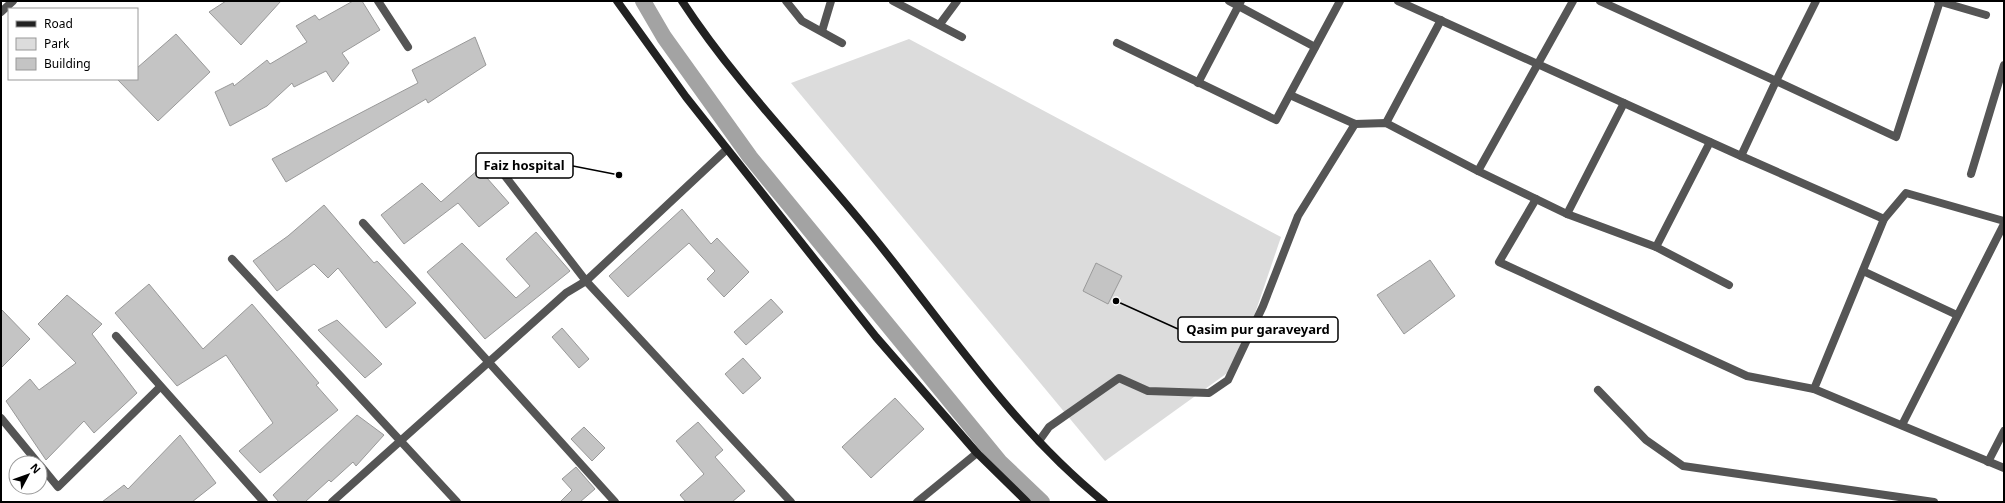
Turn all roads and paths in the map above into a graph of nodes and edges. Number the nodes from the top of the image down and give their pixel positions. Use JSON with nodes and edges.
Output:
{"nodes":[{"id":1,"x":13,"y":1,"type":"edge"},
{"id":2,"x":378,"y":1,"type":"edge"},
{"id":3,"x":617,"y":1,"type":"edge"},
{"id":4,"x":682,"y":1,"type":"edge"},
{"id":5,"x":786,"y":1,"type":"edge"},
{"id":6,"x":831,"y":1,"type":"edge"},
{"id":7,"x":893,"y":1,"type":"edge"},
{"id":8,"x":957,"y":1,"type":"edge"},
{"id":9,"x":1229,"y":1,"type":"edge"},
{"id":10,"x":1340,"y":1,"type":"edge"},
{"id":11,"x":1398,"y":1,"type":"edge"},
{"id":12,"x":1573,"y":1,"type":"edge"},
{"id":13,"x":1600,"y":1,"type":"edge"},
{"id":14,"x":1816,"y":1,"type":"edge"},
{"id":15,"x":1939,"y":1,"type":"edge"},
{"id":16,"x":1240,"y":4,"type":"edge"},
{"id":17,"x":1,"y":12,"type":"edge"},
{"id":18,"x":1986,"y":15,"type":"dead end"},
{"id":19,"x":1441,"y":20,"type":"junction"},
{"id":20,"x":940,"y":24,"type":"junction"},
{"id":21,"x":822,"y":31,"type":"junction"},
{"id":22,"x":962,"y":37,"type":"dead end"},
{"id":23,"x":842,"y":43,"type":"dead end"},
{"id":24,"x":1116,"y":43,"type":"dead end"},
{"id":25,"x":408,"y":47,"type":"dead end"},
{"id":26,"x":1315,"y":47,"type":"junction"},
{"id":27,"x":1538,"y":63,"type":"junction"},
{"id":28,"x":2004,"y":65,"type":"edge"},
{"id":29,"x":1776,"y":81,"type":"junction"},
{"id":30,"x":1198,"y":83,"type":"junction"},
{"id":31,"x":1290,"y":95,"type":"junction"},
{"id":32,"x":1624,"y":103,"type":"junction"},
{"id":33,"x":1386,"y":123,"type":"junction"},
{"id":34,"x":1355,"y":124,"type":"junction"},
{"id":35,"x":1710,"y":142,"type":"junction"},
{"id":36,"x":727,"y":149,"type":"junction"},
{"id":37,"x":1741,"y":156,"type":"junction"},
{"id":38,"x":495,"y":163,"type":"dead end"},
{"id":39,"x":1478,"y":171,"type":"junction"},
{"id":40,"x":1971,"y":174,"type":"dead end"},
{"id":41,"x":1536,"y":199,"type":"junction"},
{"id":42,"x":1567,"y":214,"type":"junction"},
{"id":43,"x":1884,"y":218,"type":"junction"},
{"id":44,"x":2004,"y":222,"type":"edge"},
{"id":45,"x":363,"y":223,"type":"dead end"},
{"id":46,"x":1656,"y":247,"type":"junction"},
{"id":47,"x":232,"y":259,"type":"dead end"},
{"id":48,"x":1863,"y":271,"type":"junction"},
{"id":49,"x":586,"y":281,"type":"junction"},
{"id":50,"x":1729,"y":285,"type":"dead end"},
{"id":51,"x":1957,"y":315,"type":"junction"},
{"id":52,"x":116,"y":336,"type":"dead end"},
{"id":53,"x":489,"y":363,"type":"junction"},
{"id":54,"x":160,"y":387,"type":"junction"},
{"id":55,"x":1814,"y":389,"type":"junction"},
{"id":56,"x":1598,"y":390,"type":"dead end"},
{"id":57,"x":1,"y":418,"type":"edge"},
{"id":58,"x":1902,"y":425,"type":"junction"},
{"id":59,"x":2004,"y":431,"type":"edge"},
{"id":60,"x":1039,"y":441,"type":"junction"},
{"id":61,"x":401,"y":442,"type":"junction"},
{"id":62,"x":977,"y":453,"type":"junction"},
{"id":63,"x":32,"y":455,"type":"edge"},
{"id":64,"x":1988,"y":462,"type":"junction"},
{"id":65,"x":2004,"y":468,"type":"edge"},
{"id":66,"x":48,"y":475,"type":"edge"},
{"id":67,"x":264,"y":502,"type":"edge"},
{"id":68,"x":332,"y":502,"type":"edge"},
{"id":69,"x":457,"y":502,"type":"edge"},
{"id":70,"x":614,"y":502,"type":"edge"},
{"id":71,"x":791,"y":502,"type":"edge"},
{"id":72,"x":918,"y":502,"type":"edge"},
{"id":73,"x":1027,"y":502,"type":"edge"},
{"id":74,"x":1104,"y":502,"type":"edge"},
{"id":75,"x":1934,"y":502,"type":"edge"}],
"edges":[{"from":1,"to":17,"type":"street"},
{"from":2,"to":25,"type":"street"},
{"from":3,"to":36,"type":"main road"},
{"from":4,"to":60,"type":"main road"},
{"from":5,"to":21,"type":"street"},
{"from":6,"to":21,"type":"street"},
{"from":7,"to":20,"type":"street"},
{"from":8,"to":20,"type":"street"},
{"from":9,"to":16,"type":"street"},
{"from":10,"to":26,"type":"street"},
{"from":11,"to":19,"type":"street"},
{"from":12,"to":27,"type":"street"},
{"from":13,"to":29,"type":"street"},
{"from":14,"to":29,"type":"street"},
{"from":15,"to":18,"type":"street"},
{"from":15,"to":29,"type":"street"},
{"from":16,"to":26,"type":"street"},
{"from":16,"to":30,"type":"street"},
{"from":19,"to":27,"type":"street"},
{"from":19,"to":33,"type":"street"},
{"from":20,"to":22,"type":"street"},
{"from":21,"to":23,"type":"street"},
{"from":24,"to":30,"type":"street"},
{"from":26,"to":31,"type":"street"},
{"from":27,"to":32,"type":"street"},
{"from":27,"to":39,"type":"street"},
{"from":28,"to":40,"type":"street"},
{"from":29,"to":37,"type":"street"},
{"from":30,"to":31,"type":"street"},
{"from":31,"to":34,"type":"street"},
{"from":32,"to":35,"type":"street"},
{"from":32,"to":42,"type":"street"},
{"from":33,"to":34,"type":"street"},
{"from":33,"to":39,"type":"street"},
{"from":34,"to":60,"type":"street"},
{"from":35,"to":37,"type":"street"},
{"from":35,"to":46,"type":"street"},
{"from":36,"to":49,"type":"street"},
{"from":36,"to":62,"type":"main road"},
{"from":37,"to":43,"type":"street"},
{"from":38,"to":49,"type":"street"},
{"from":39,"to":41,"type":"street"},
{"from":41,"to":42,"type":"street"},
{"from":41,"to":55,"type":"street"},
{"from":42,"to":46,"type":"street"},
{"from":43,"to":44,"type":"street"},
{"from":43,"to":48,"type":"street"},
{"from":44,"to":51,"type":"street"},
{"from":45,"to":53,"type":"street"},
{"from":46,"to":50,"type":"street"},
{"from":47,"to":61,"type":"street"},
{"from":48,"to":51,"type":"street"},
{"from":48,"to":55,"type":"street"},
{"from":49,"to":53,"type":"street"},
{"from":49,"to":71,"type":"street"},
{"from":51,"to":58,"type":"street"},
{"from":52,"to":54,"type":"street"},
{"from":53,"to":61,"type":"street"},
{"from":53,"to":70,"type":"street"},
{"from":54,"to":66,"type":"street"},
{"from":54,"to":67,"type":"street"},
{"from":55,"to":58,"type":"street"},
{"from":56,"to":75,"type":"street"},
{"from":57,"to":63,"type":"street"},
{"from":58,"to":64,"type":"street"},
{"from":59,"to":64,"type":"street"},
{"from":60,"to":74,"type":"main road"},
{"from":61,"to":68,"type":"street"},
{"from":61,"to":69,"type":"street"},
{"from":62,"to":72,"type":"street"},
{"from":62,"to":73,"type":"main road"},
{"from":64,"to":65,"type":"street"}]}
